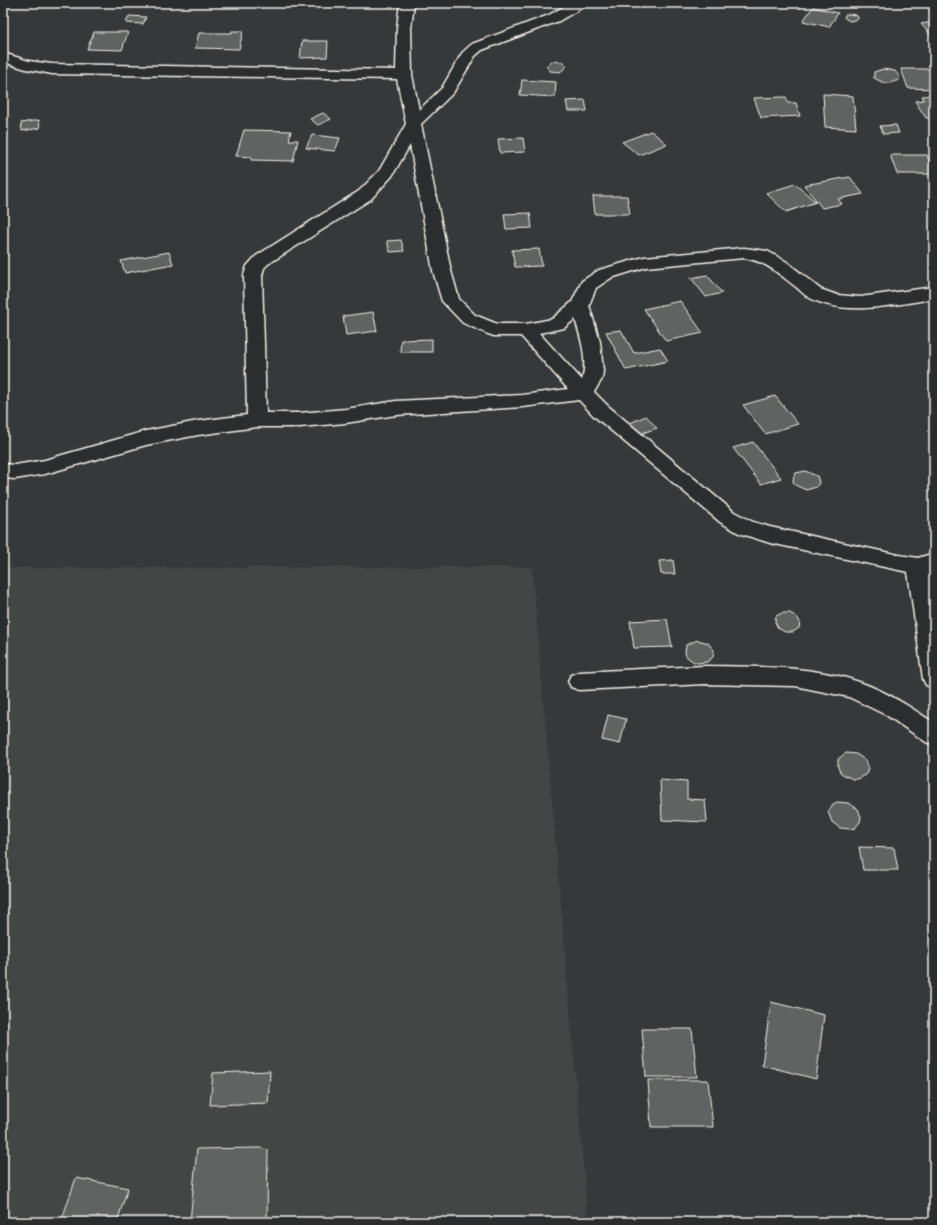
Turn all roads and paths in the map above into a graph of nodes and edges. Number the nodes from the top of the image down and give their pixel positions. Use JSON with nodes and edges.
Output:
{"nodes":[{"id":1,"x":407,"y":3,"type":"edge"},
{"id":2,"x":577,"y":3,"type":"edge"},
{"id":3,"x":3,"y":57,"type":"edge"},
{"id":4,"x":404,"y":75,"type":"junction"},
{"id":5,"x":414,"y":123,"type":"junction"},
{"id":6,"x":934,"y":293,"type":"edge"},
{"id":7,"x":580,"y":305,"type":"junction"},
{"id":8,"x":526,"y":330,"type":"junction"},
{"id":9,"x":584,"y":393,"type":"junction"},
{"id":10,"x":257,"y":420,"type":"junction"},
{"id":11,"x":3,"y":472,"type":"edge"},
{"id":12,"x":926,"y":564,"type":"edge"},
{"id":13,"x":934,"y":679,"type":"edge"},
{"id":14,"x":579,"y":681,"type":"dead end"},
{"id":15,"x":934,"y":734,"type":"edge"}],
"edges":[{"from":1,"to":4,"type":"street"},
{"from":2,"to":5,"type":"street"},
{"from":3,"to":4,"type":"street"},
{"from":4,"to":5,"type":"street"},
{"from":5,"to":8,"type":"street"},
{"from":5,"to":10,"type":"street"},
{"from":6,"to":7,"type":"street"},
{"from":7,"to":8,"type":"street"},
{"from":7,"to":9,"type":"street"},
{"from":8,"to":9,"type":"street"},
{"from":9,"to":10,"type":"street"},
{"from":9,"to":12,"type":"street"},
{"from":10,"to":11,"type":"street"},
{"from":12,"to":13,"type":"street"},
{"from":14,"to":15,"type":"street"}]}
